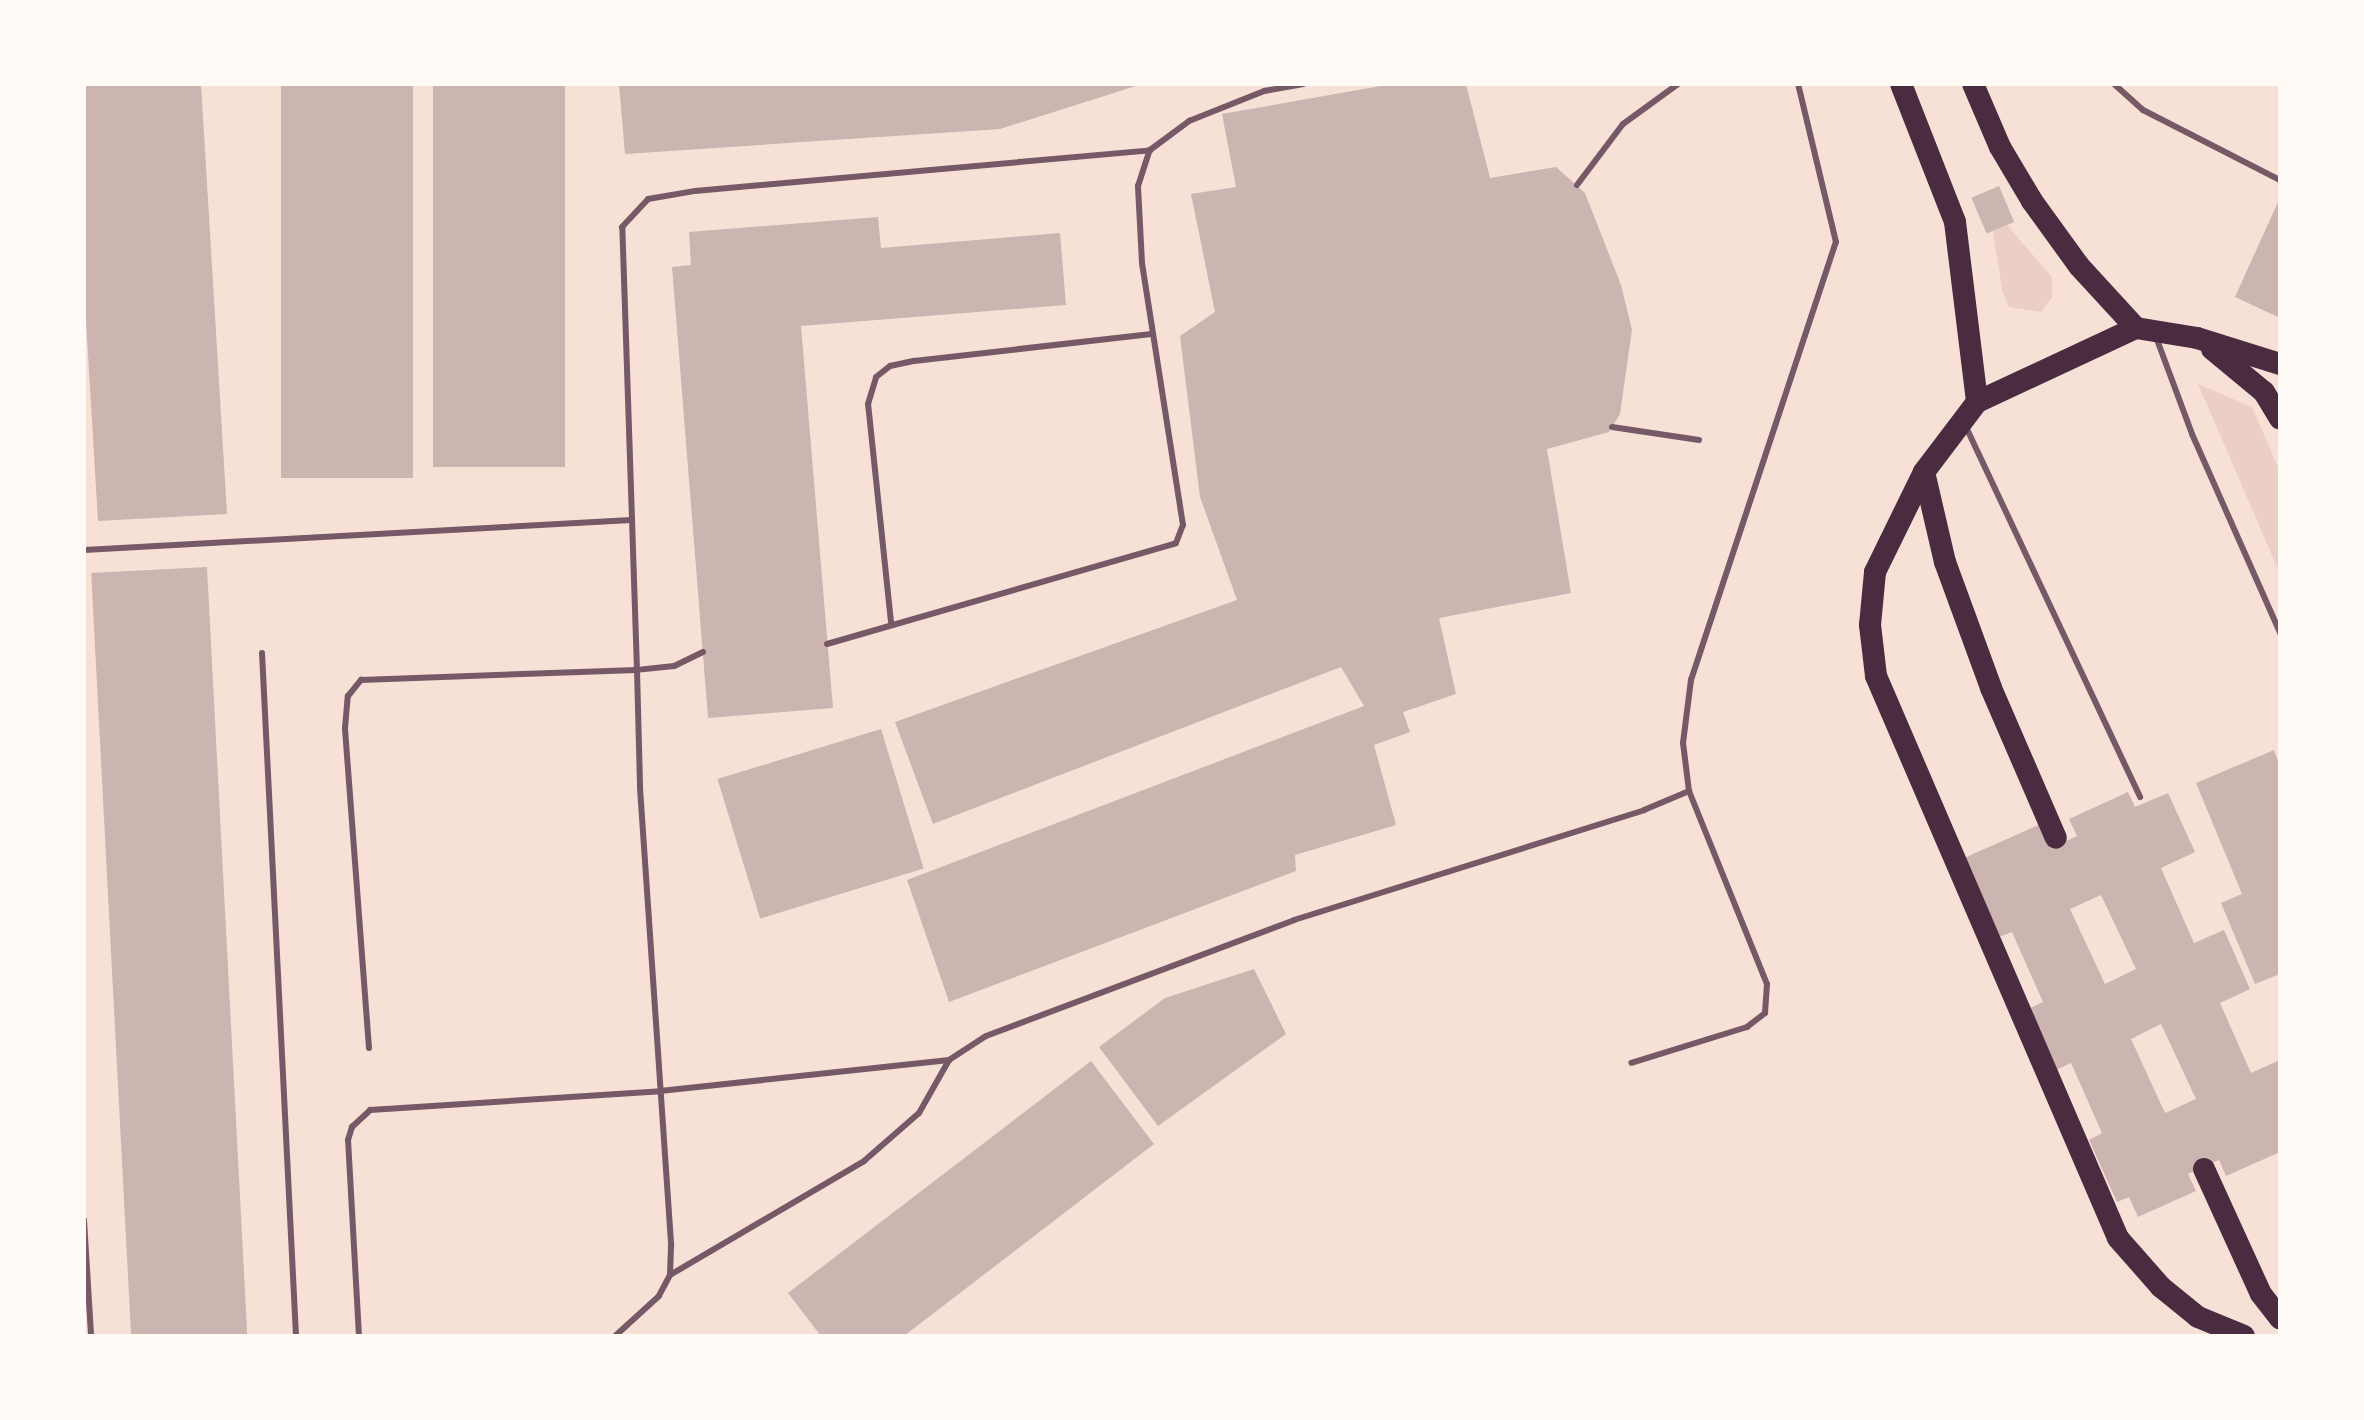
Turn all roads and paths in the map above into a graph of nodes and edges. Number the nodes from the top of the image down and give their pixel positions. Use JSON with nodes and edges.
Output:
{"nodes":[{"id":1,"x":1303,"y":84,"type":"edge"},
{"id":2,"x":1678,"y":84,"type":"edge"},
{"id":3,"x":1798,"y":84,"type":"edge"},
{"id":4,"x":1901,"y":84,"type":"edge"},
{"id":5,"x":1973,"y":84,"type":"edge"},
{"id":6,"x":2114,"y":84,"type":"edge"},
{"id":7,"x":1150,"y":150,"type":"junction"},
{"id":8,"x":2280,"y":180,"type":"edge"},
{"id":9,"x":1577,"y":185,"type":"dead end"},
{"id":10,"x":2145,"y":330,"type":"junction"},
{"id":11,"x":1151,"y":334,"type":"junction"},
{"id":12,"x":2197,"y":338,"type":"junction"},
{"id":13,"x":2280,"y":364,"type":"edge"},
{"id":14,"x":1969,"y":410,"type":"junction"},
{"id":15,"x":2280,"y":419,"type":"edge"},
{"id":16,"x":1612,"y":427,"type":"dead end"},
{"id":17,"x":1699,"y":440,"type":"dead end"},
{"id":18,"x":1924,"y":472,"type":"junction"},
{"id":19,"x":631,"y":520,"type":"junction"},
{"id":20,"x":84,"y":550,"type":"edge"},
{"id":21,"x":891,"y":622,"type":"junction"},
{"id":22,"x":2280,"y":633,"type":"edge"},
{"id":23,"x":827,"y":644,"type":"dead end"},
{"id":24,"x":703,"y":652,"type":"dead end"},
{"id":25,"x":262,"y":653,"type":"dead end"},
{"id":26,"x":637,"y":670,"type":"junction"},
{"id":27,"x":1689,"y":791,"type":"junction"},
{"id":28,"x":2140,"y":797,"type":"dead end"},
{"id":29,"x":2056,"y":838,"type":"dead end"},
{"id":30,"x":369,"y":1048,"type":"dead end"},
{"id":31,"x":949,"y":1060,"type":"junction"},
{"id":32,"x":1631,"y":1063,"type":"dead end"},
{"id":33,"x":660,"y":1091,"type":"junction"},
{"id":34,"x":2204,"y":1169,"type":"dead end"},
{"id":35,"x":84,"y":1220,"type":"edge"},
{"id":36,"x":670,"y":1275,"type":"junction"},
{"id":37,"x":2280,"y":1318,"type":"edge"},
{"id":38,"x":91,"y":1336,"type":"edge"},
{"id":39,"x":296,"y":1336,"type":"edge"},
{"id":40,"x":359,"y":1336,"type":"edge"},
{"id":41,"x":615,"y":1336,"type":"edge"},
{"id":42,"x":2244,"y":1336,"type":"edge"}],
"edges":[{"from":1,"to":7,"type":"lane"},
{"from":2,"to":9,"type":"lane"},
{"from":3,"to":27,"type":"lane"},
{"from":4,"to":14,"type":"highway"},
{"from":5,"to":10,"type":"highway"},
{"from":6,"to":8,"type":"lane"},
{"from":7,"to":11,"type":"lane"},
{"from":7,"to":19,"type":"lane"},
{"from":10,"to":12,"type":"highway"},
{"from":10,"to":14,"type":"highway"},
{"from":10,"to":22,"type":"lane"},
{"from":11,"to":21,"type":"lane"},
{"from":11,"to":21,"type":"lane"},
{"from":12,"to":13,"type":"highway"},
{"from":12,"to":15,"type":"highway"},
{"from":14,"to":18,"type":"highway"},
{"from":14,"to":28,"type":"lane"},
{"from":16,"to":17,"type":"lane"},
{"from":18,"to":29,"type":"highway"},
{"from":18,"to":42,"type":"highway"},
{"from":19,"to":20,"type":"lane"},
{"from":19,"to":26,"type":"lane"},
{"from":21,"to":23,"type":"lane"},
{"from":24,"to":26,"type":"lane"},
{"from":25,"to":39,"type":"lane"},
{"from":26,"to":30,"type":"lane"},
{"from":26,"to":33,"type":"lane"},
{"from":27,"to":31,"type":"lane"},
{"from":27,"to":32,"type":"lane"},
{"from":31,"to":33,"type":"lane"},
{"from":31,"to":36,"type":"lane"},
{"from":33,"to":36,"type":"lane"},
{"from":33,"to":40,"type":"lane"},
{"from":34,"to":37,"type":"highway"},
{"from":35,"to":38,"type":"lane"},
{"from":36,"to":41,"type":"lane"}]}
